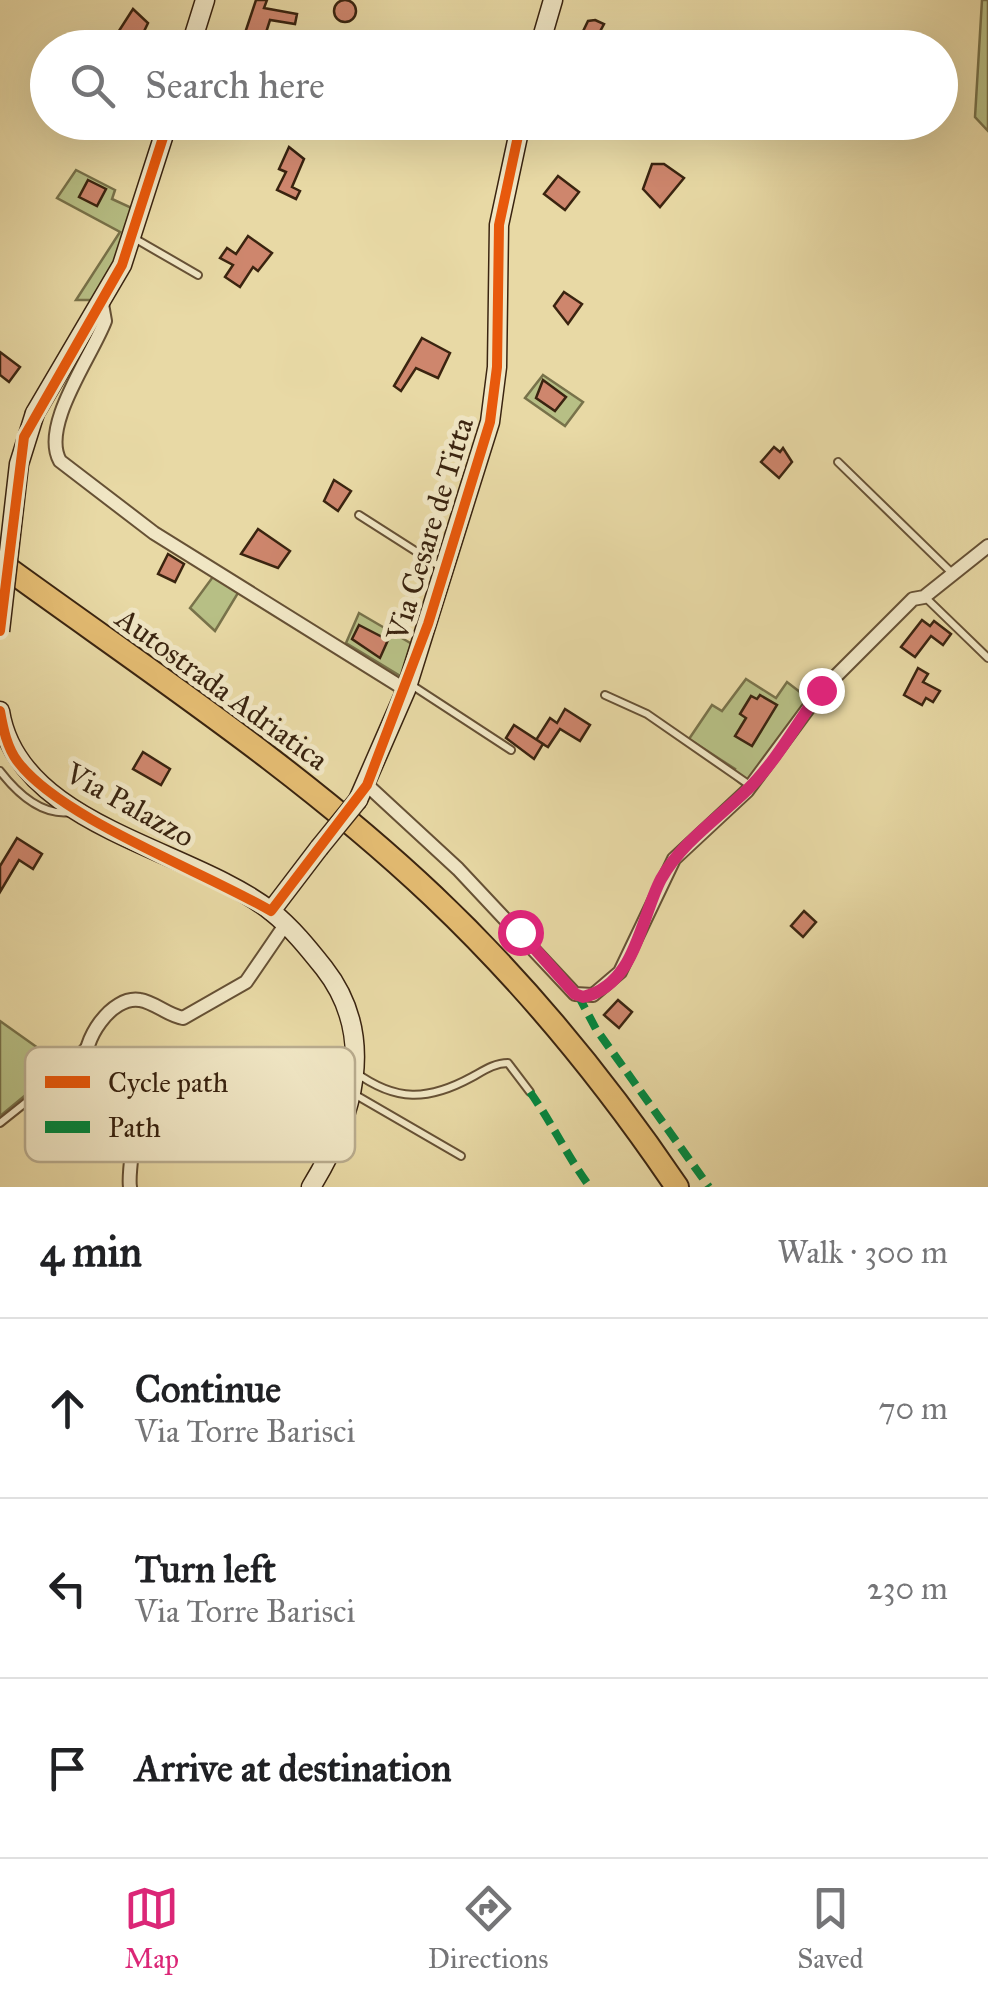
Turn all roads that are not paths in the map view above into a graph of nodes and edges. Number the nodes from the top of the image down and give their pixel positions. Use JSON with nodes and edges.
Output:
{"nodes":[{"id":1,"x":204,"y":0,"type":"edge"},
{"id":2,"x":554,"y":0,"type":"edge"},
{"id":3,"x":195,"y":30,"type":"edge"},
{"id":4,"x":545,"y":30,"type":"edge"},
{"id":5,"x":163,"y":140,"type":"edge"},
{"id":6,"x":518,"y":140,"type":"edge"},
{"id":7,"x":133,"y":238,"type":"junction"},
{"id":8,"x":198,"y":274,"type":"dead end"},
{"id":9,"x":102,"y":304,"type":"junction"},
{"id":10,"x":838,"y":462,"type":"dead end"},
{"id":11,"x":359,"y":515,"type":"dead end"},
{"id":12,"x":988,"y":546,"type":"edge"},
{"id":13,"x":0,"y":563,"type":"edge"},
{"id":14,"x":444,"y":569,"type":"junction"},
{"id":15,"x":952,"y":573,"type":"junction"},
{"id":16,"x":0,"y":582,"type":"edge"},
{"id":17,"x":924,"y":597,"type":"junction"},
{"id":18,"x":0,"y":631,"type":"edge"},
{"id":19,"x":988,"y":658,"type":"edge"},
{"id":20,"x":407,"y":687,"type":"junction"},
{"id":21,"x":605,"y":694,"type":"dead end"},
{"id":22,"x":0,"y":711,"type":"edge"},
{"id":23,"x":512,"y":750,"type":"dead end"},
{"id":24,"x":0,"y":771,"type":"edge"},
{"id":25,"x":751,"y":786,"type":"junction"},
{"id":26,"x":362,"y":793,"type":"junction"},
{"id":27,"x":78,"y":811,"type":"junction"},
{"id":28,"x":278,"y":918,"type":"junction"},
{"id":29,"x":87,"y":1044,"type":"junction"},
{"id":30,"x":84,"y":1047,"type":"edge"},
{"id":31,"x":87,"y":1047,"type":"edge"},
{"id":32,"x":354,"y":1047,"type":"edge"},
{"id":33,"x":355,"y":1072,"type":"edge"},
{"id":34,"x":530,"y":1092,"type":"dead end"},
{"id":35,"x":355,"y":1094,"type":"edge"},
{"id":36,"x":25,"y":1102,"type":"edge"},
{"id":37,"x":0,"y":1122,"type":"edge"},
{"id":38,"x":461,"y":1156,"type":"dead end"},
{"id":39,"x":325,"y":1162,"type":"edge"},
{"id":40,"x":311,"y":1187,"type":"edge"},
{"id":41,"x":659,"y":1187,"type":"edge"},
{"id":42,"x":677,"y":1187,"type":"edge"}],
"edges":[{"from":1,"to":3,"type":"street"},
{"from":2,"to":4,"type":"street"},
{"from":5,"to":7,"type":"street"},
{"from":6,"to":14,"type":"street","name":"Via Cesare de Titta"},
{"from":7,"to":8,"type":"lane"},
{"from":7,"to":9,"type":"street"},
{"from":9,"to":18,"type":"street","bridge":true},
{"from":9,"to":20,"type":"street"},
{"from":10,"to":15,"type":"lane"},
{"from":11,"to":14,"type":"lane"},
{"from":12,"to":15,"type":"street"},
{"from":13,"to":42,"type":"highway","name":"Autostrada Adriatica"},
{"from":14,"to":20,"type":"street","name":"Via Cesare de Titta"},
{"from":15,"to":17,"type":"street"},
{"from":16,"to":41,"type":"highway","name":"Autostrada Adriatica"},
{"from":17,"to":19,"type":"lane"},
{"from":17,"to":25,"type":"street"},
{"from":20,"to":23,"type":"lane"},
{"from":20,"to":26,"type":"street","name":"Via Cesare de Titta"},
{"from":21,"to":25,"type":"lane"},
{"from":22,"to":27,"type":"street","name":"Via Palazzo"},
{"from":24,"to":27,"type":"lane"},
{"from":25,"to":26,"type":"street"},
{"from":26,"to":28,"type":"street","name":"Via Cesare de Titta","bridge":true},
{"from":27,"to":28,"type":"street","name":"Via Palazzo"},
{"from":28,"to":29,"type":"street"},
{"from":28,"to":32,"type":"street","name":"Via Palazzo"},
{"from":29,"to":30,"type":"lane"},
{"from":29,"to":31,"type":"street"},
{"from":33,"to":34,"type":"lane"},
{"from":35,"to":38,"type":"lane"},
{"from":36,"to":37,"type":"lane"},
{"from":39,"to":40,"type":"street","name":"Via Palazzo"}]}
